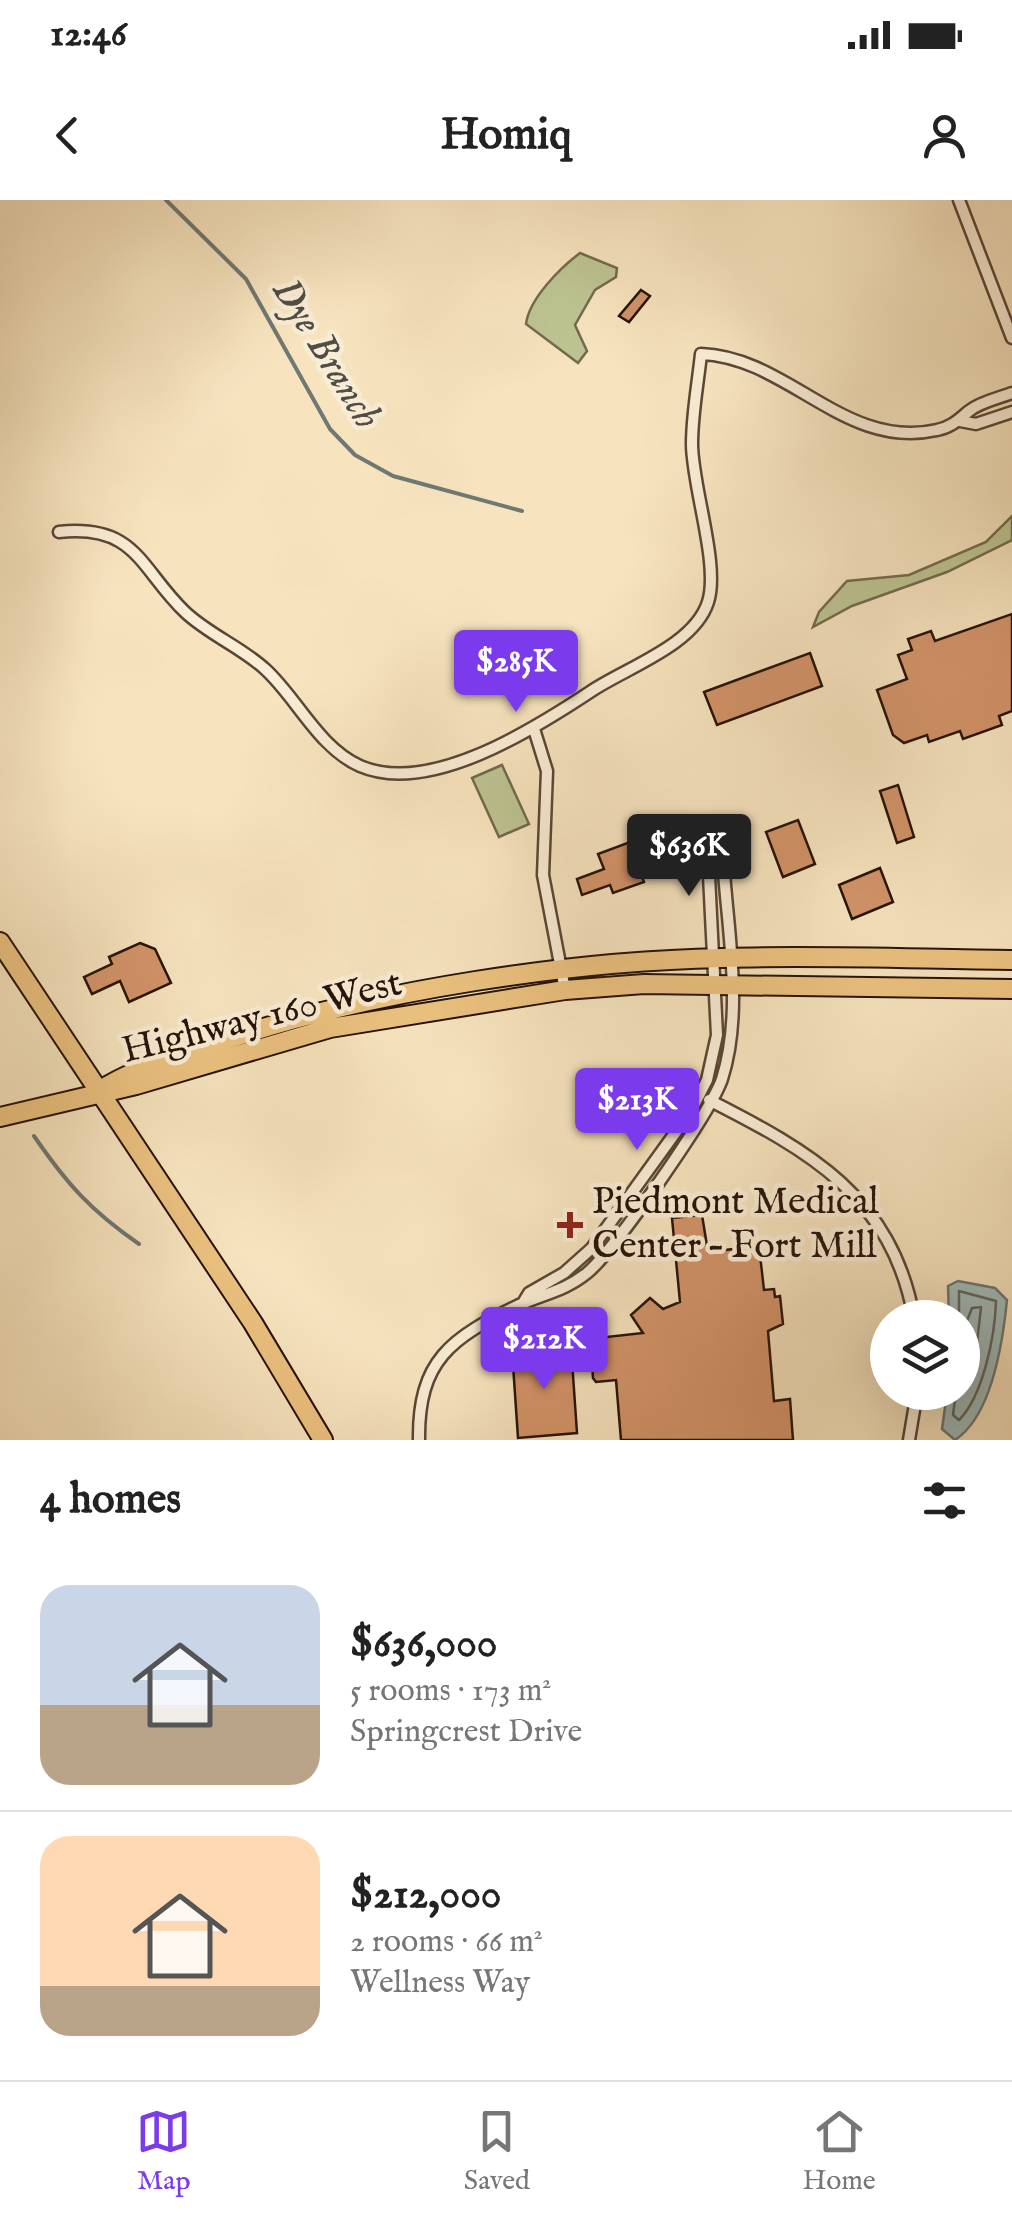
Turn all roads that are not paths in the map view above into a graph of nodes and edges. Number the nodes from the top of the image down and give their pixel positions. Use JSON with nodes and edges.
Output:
{"nodes":[{"id":1,"x":958,"y":200,"type":"edge"},
{"id":2,"x":1012,"y":338,"type":"edge"},
{"id":3,"x":1012,"y":394,"type":"edge"},
{"id":4,"x":1012,"y":412,"type":"edge"},
{"id":5,"x":960,"y":421,"type":"junction"},
{"id":6,"x":60,"y":532,"type":"dead end"},
{"id":7,"x":534,"y":729,"type":"junction"},
{"id":8,"x":0,"y":942,"type":"edge"},
{"id":9,"x":1012,"y":960,"type":"edge"},
{"id":10,"x":721,"y":972,"type":"junction"},
{"id":11,"x":564,"y":980,"type":"junction"},
{"id":12,"x":1012,"y":989,"type":"edge"},
{"id":13,"x":98,"y":1091,"type":"junction"},
{"id":14,"x":700,"y":1096,"type":"junction"},
{"id":15,"x":712,"y":1102,"type":"junction"},
{"id":16,"x":0,"y":1117,"type":"edge"},
{"id":17,"x":612,"y":1232,"type":"junction"},
{"id":18,"x":908,"y":1300,"type":"edge"},
{"id":19,"x":914,"y":1410,"type":"edge"},
{"id":20,"x":323,"y":1440,"type":"edge"},
{"id":21,"x":419,"y":1440,"type":"edge"},
{"id":22,"x":909,"y":1440,"type":"edge"}],
"edges":[{"from":1,"to":2,"type":"street"},
{"from":3,"to":5,"type":"street"},
{"from":4,"to":5,"type":"street"},
{"from":5,"to":7,"type":"street"},
{"from":6,"to":7,"type":"street"},
{"from":7,"to":11,"type":"street"},
{"from":8,"to":13,"type":"main road"},
{"from":9,"to":10,"type":"main road","name":"Highway 160 West"},
{"from":10,"to":10,"type":"street"},
{"from":10,"to":11,"type":"main road","name":"Highway 160 West"},
{"from":10,"to":12,"type":"main road","name":"Highway 160 West"},
{"from":10,"to":14,"type":"street"},
{"from":10,"to":15,"type":"street"},
{"from":11,"to":13,"type":"main road","name":"Highway 160 West"},
{"from":13,"to":16,"type":"main road","name":"Highway 160 West"},
{"from":13,"to":20,"type":"main road"},
{"from":14,"to":15,"type":"street"},
{"from":14,"to":17,"type":"street"},
{"from":15,"to":17,"type":"street"},
{"from":15,"to":18,"type":"street"},
{"from":17,"to":21,"type":"street"},
{"from":19,"to":22,"type":"street"}]}
